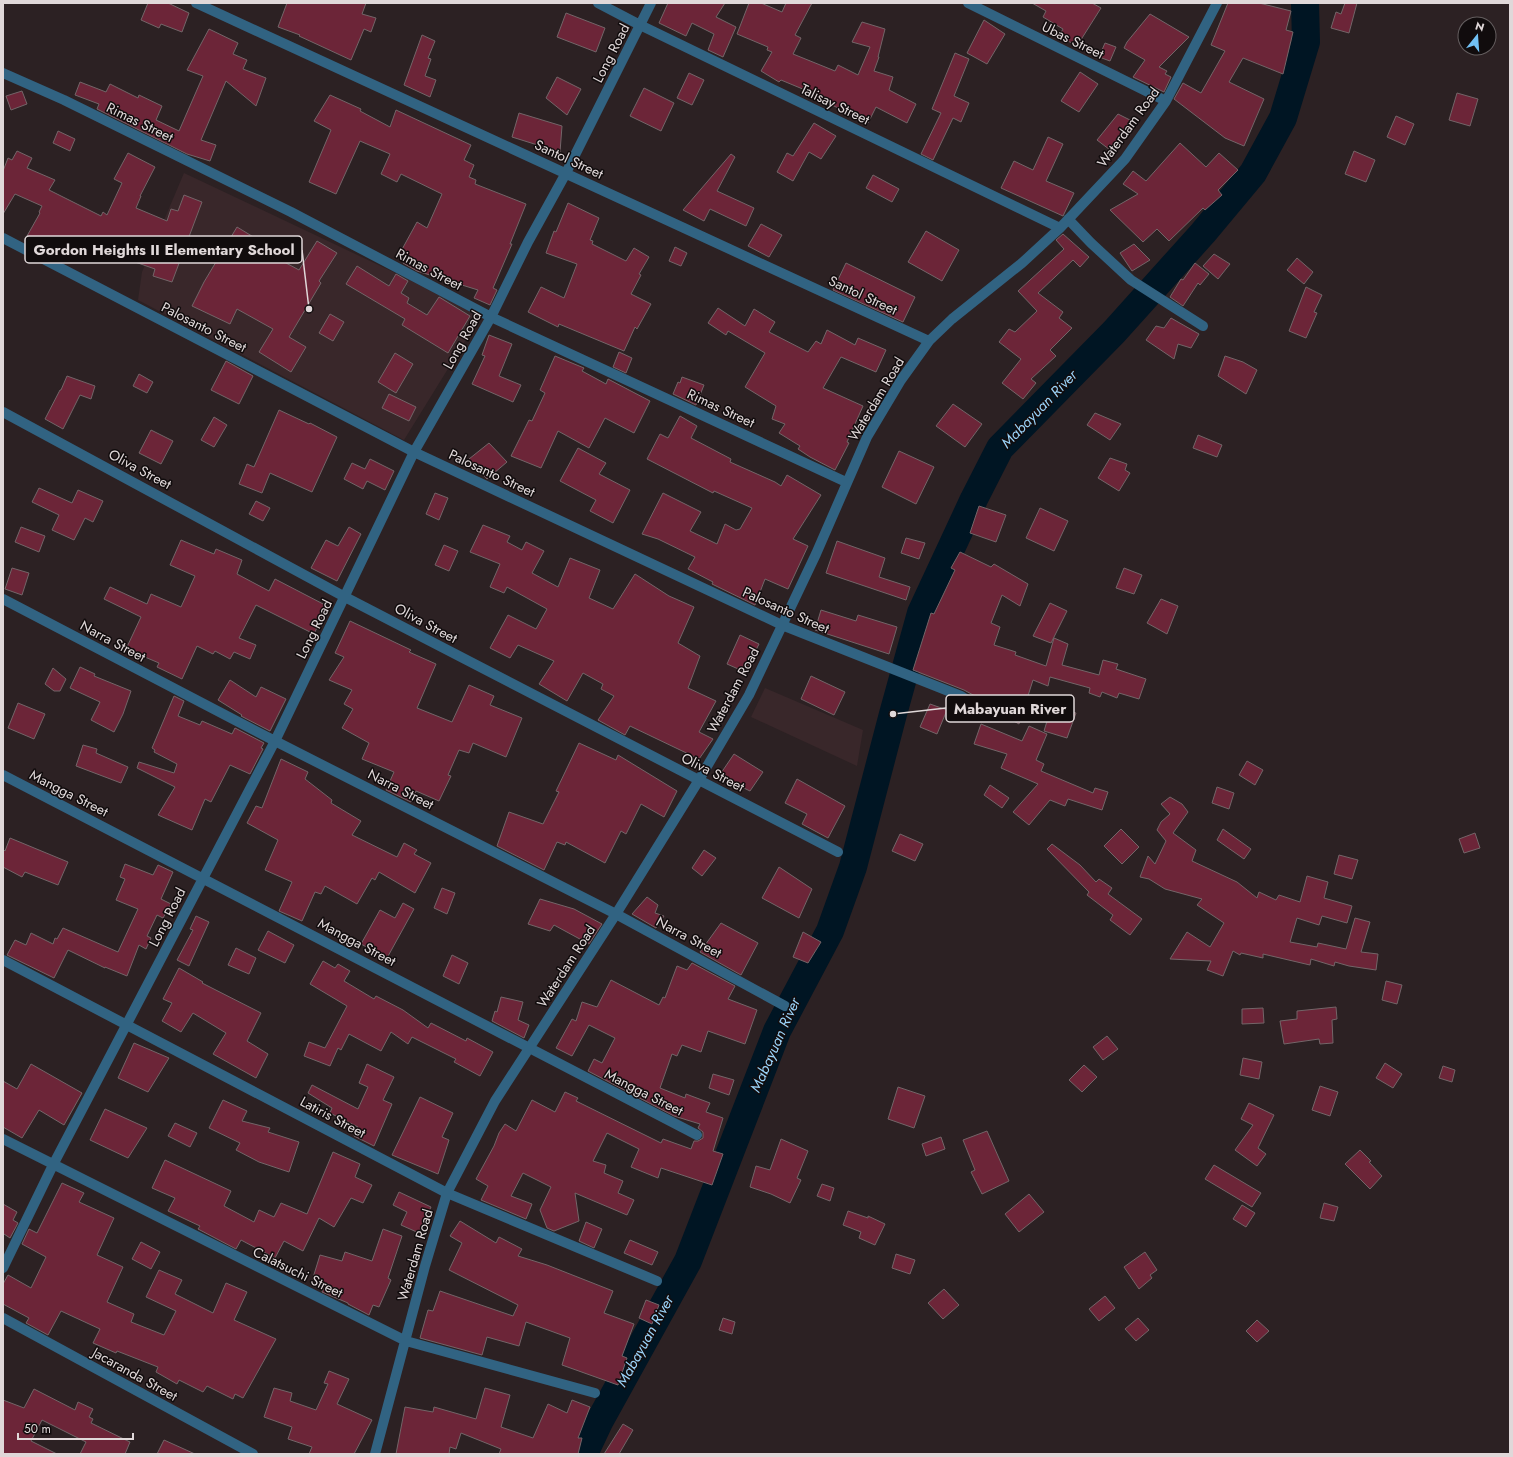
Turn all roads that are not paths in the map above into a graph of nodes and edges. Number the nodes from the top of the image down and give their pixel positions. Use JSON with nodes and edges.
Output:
{"nodes":[{"id":1,"x":196,"y":3,"type":"edge"},
{"id":2,"x":598,"y":3,"type":"edge"},
{"id":3,"x":651,"y":3,"type":"edge"},
{"id":4,"x":968,"y":3,"type":"edge"},
{"id":5,"x":1218,"y":3,"type":"edge"},
{"id":6,"x":640,"y":25,"type":"junction"},
{"id":7,"x":3,"y":73,"type":"edge"},
{"id":8,"x":1166,"y":101,"type":"junction"},
{"id":9,"x":566,"y":173,"type":"junction"},
{"id":10,"x":1068,"y":219,"type":"junction"},
{"id":11,"x":1060,"y":228,"type":"junction"},
{"id":12,"x":3,"y":238,"type":"edge"},
{"id":13,"x":491,"y":317,"type":"junction"},
{"id":14,"x":1203,"y":326,"type":"dead end"},
{"id":15,"x":929,"y":341,"type":"junction"},
{"id":16,"x":3,"y":412,"type":"edge"},
{"id":17,"x":414,"y":452,"type":"junction"},
{"id":18,"x":846,"y":482,"type":"junction"},
{"id":19,"x":346,"y":597,"type":"junction"},
{"id":20,"x":3,"y":599,"type":"edge"},
{"id":21,"x":782,"y":625,"type":"junction"},
{"id":22,"x":978,"y":712,"type":"dead end"},
{"id":23,"x":275,"y":742,"type":"junction"},
{"id":24,"x":3,"y":775,"type":"edge"},
{"id":25,"x":699,"y":780,"type":"junction"},
{"id":26,"x":838,"y":852,"type":"dead end"},
{"id":27,"x":203,"y":878,"type":"junction"},
{"id":28,"x":616,"y":914,"type":"junction"},
{"id":29,"x":3,"y":960,"type":"edge"},
{"id":30,"x":786,"y":1006,"type":"dead end"},
{"id":31,"x":127,"y":1024,"type":"junction"},
{"id":32,"x":529,"y":1048,"type":"junction"},
{"id":33,"x":697,"y":1135,"type":"dead end"},
{"id":34,"x":3,"y":1139,"type":"edge"},
{"id":35,"x":53,"y":1165,"type":"junction"},
{"id":36,"x":447,"y":1193,"type":"junction"},
{"id":37,"x":3,"y":1268,"type":"edge"},
{"id":38,"x":657,"y":1281,"type":"dead end"},
{"id":39,"x":3,"y":1318,"type":"edge"},
{"id":40,"x":406,"y":1341,"type":"junction"},
{"id":41,"x":595,"y":1393,"type":"dead end"},
{"id":42,"x":253,"y":1454,"type":"edge"},
{"id":43,"x":375,"y":1454,"type":"edge"}],
"edges":[{"from":1,"to":9,"type":"street","name":"Santol Street"},
{"from":2,"to":6,"type":"street","name":"Talisay Street"},
{"from":3,"to":6,"type":"street","name":"Long Road"},
{"from":4,"to":8,"type":"street","name":"Ubas Street"},
{"from":5,"to":8,"type":"street","name":"Waterdam Road"},
{"from":6,"to":9,"type":"street","name":"Long Road"},
{"from":6,"to":11,"type":"street","name":"Talisay Street"},
{"from":7,"to":13,"type":"street","name":"Rimas Street"},
{"from":8,"to":10,"type":"street","name":"Waterdam Road"},
{"from":9,"to":13,"type":"street","name":"Long Road"},
{"from":9,"to":15,"type":"street","name":"Santol Street"},
{"from":10,"to":11,"type":"street","name":"Waterdam Road"},
{"from":10,"to":14,"type":"street"},
{"from":11,"to":15,"type":"street","name":"Waterdam Road"},
{"from":12,"to":17,"type":"street","name":"Palosanto Street"},
{"from":13,"to":17,"type":"street","name":"Long Road"},
{"from":13,"to":18,"type":"street","name":"Rimas Street"},
{"from":15,"to":18,"type":"street","name":"Waterdam Road"},
{"from":16,"to":19,"type":"street","name":"Oliva Street"},
{"from":17,"to":19,"type":"street","name":"Long Road"},
{"from":17,"to":21,"type":"street","name":"Palosanto Street"},
{"from":18,"to":21,"type":"street","name":"Waterdam Road"},
{"from":19,"to":23,"type":"street","name":"Long Road"},
{"from":19,"to":25,"type":"street","name":"Oliva Street"},
{"from":20,"to":23,"type":"street","name":"Narra Street"},
{"from":21,"to":22,"type":"street","name":"Palosanto Street"},
{"from":21,"to":25,"type":"street","name":"Waterdam Road"},
{"from":23,"to":27,"type":"street","name":"Long Road"},
{"from":23,"to":28,"type":"street","name":"Narra Street"},
{"from":24,"to":27,"type":"street","name":"Mangga Street"},
{"from":25,"to":26,"type":"street","name":"Oliva Street"},
{"from":25,"to":28,"type":"street","name":"Waterdam Road"},
{"from":27,"to":31,"type":"street","name":"Long Road"},
{"from":27,"to":32,"type":"street","name":"Mangga Street"},
{"from":28,"to":30,"type":"street","name":"Narra Street"},
{"from":28,"to":32,"type":"street","name":"Waterdam Road"},
{"from":29,"to":31,"type":"street","name":"Latiris Street"},
{"from":31,"to":35,"type":"street","name":"Long Road"},
{"from":31,"to":36,"type":"street","name":"Latiris Street"},
{"from":32,"to":33,"type":"street","name":"Mangga Street"},
{"from":32,"to":36,"type":"street","name":"Waterdam Road"},
{"from":34,"to":35,"type":"street","name":"Calatsuchi Street"},
{"from":35,"to":37,"type":"street","name":"Long Road"},
{"from":35,"to":40,"type":"street","name":"Calatsuchi Street"},
{"from":36,"to":38,"type":"street","name":"Latiris Street"},
{"from":36,"to":40,"type":"street","name":"Waterdam Road"},
{"from":39,"to":42,"type":"street","name":"Jacaranda Street"},
{"from":40,"to":41,"type":"street","name":"Calatsuchi Street"},
{"from":40,"to":43,"type":"street","name":"Waterdam Road"}]}
